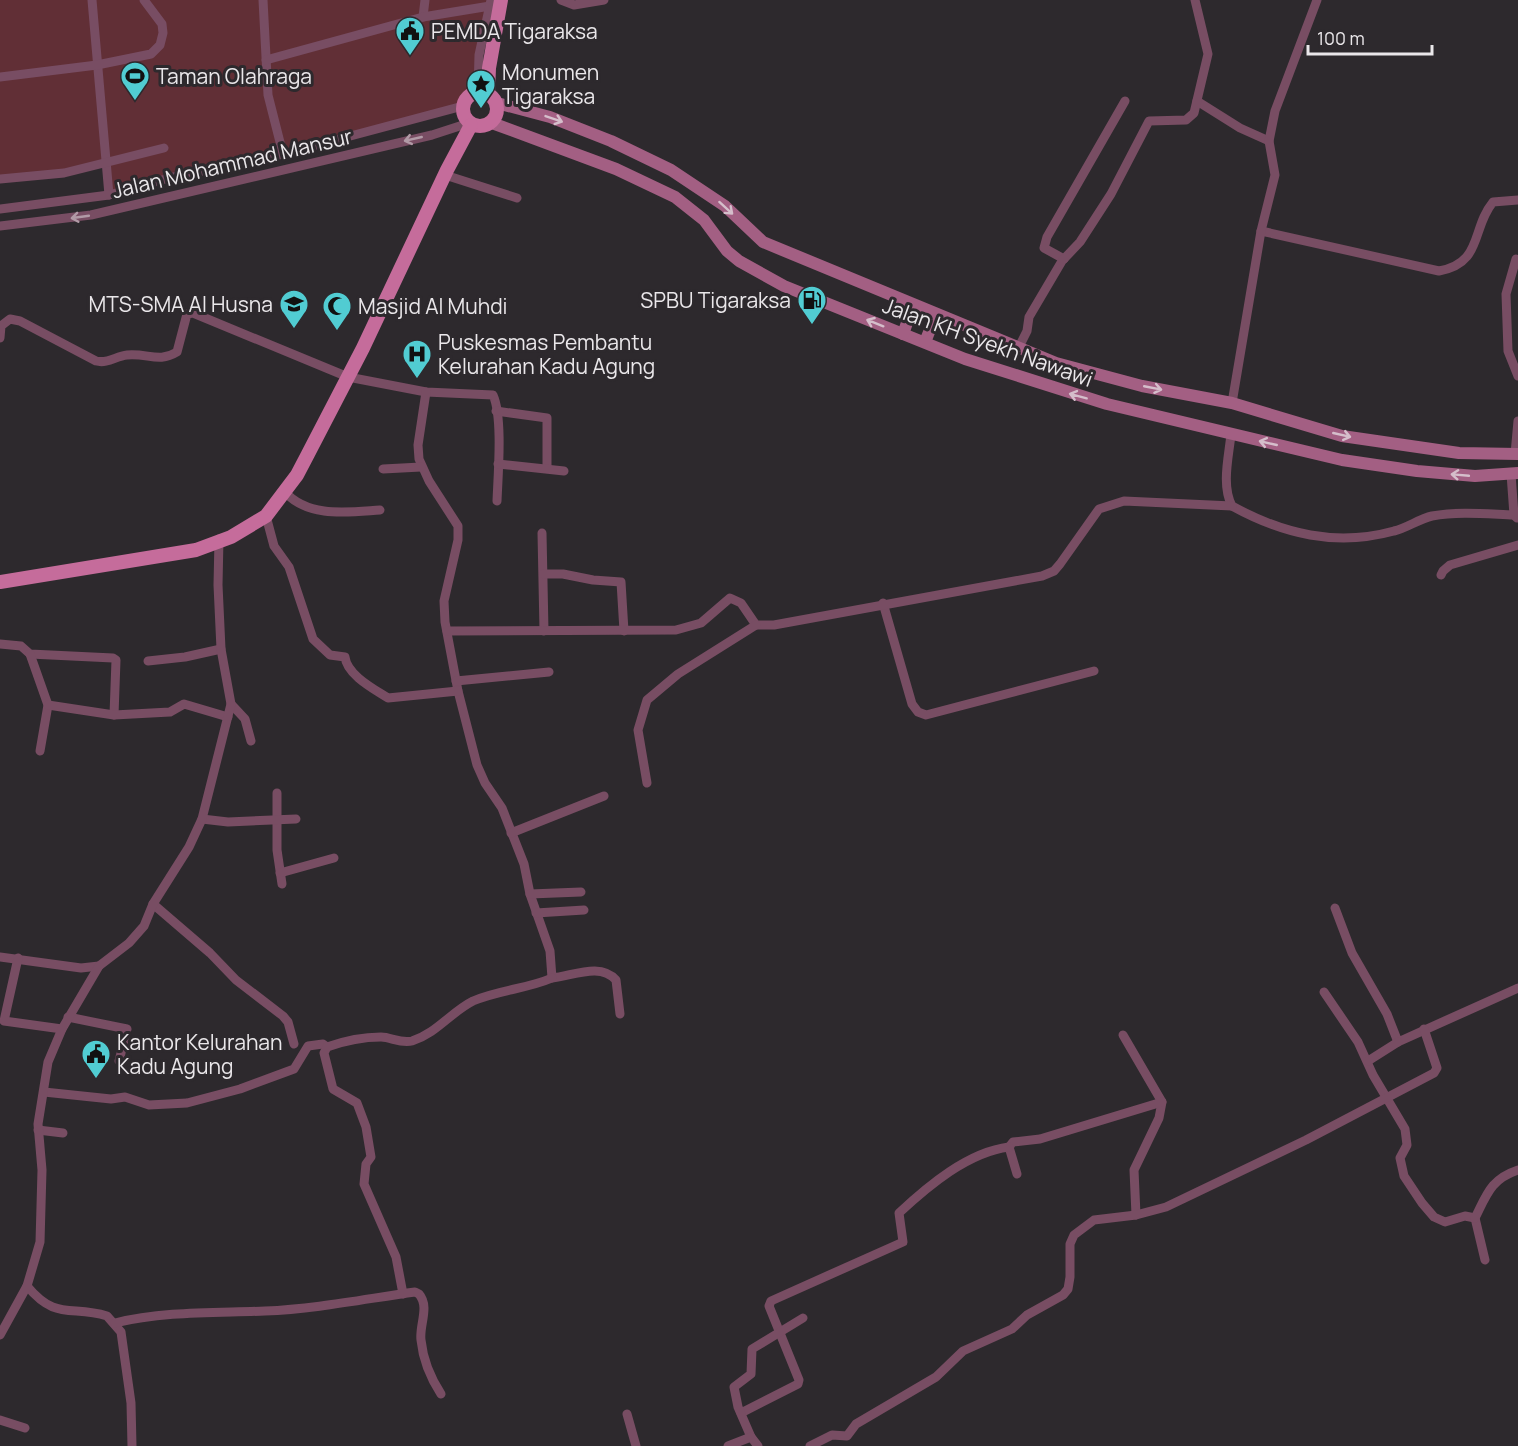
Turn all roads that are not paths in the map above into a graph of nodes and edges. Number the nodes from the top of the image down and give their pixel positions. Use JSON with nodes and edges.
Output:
{"nodes":[{"id":1,"x":92,"y":0,"type":"edge"},
{"id":2,"x":144,"y":0,"type":"edge"},
{"id":3,"x":263,"y":0,"type":"edge"},
{"id":4,"x":425,"y":0,"type":"edge"},
{"id":5,"x":561,"y":0,"type":"edge"},
{"id":6,"x":604,"y":0,"type":"edge"},
{"id":7,"x":1195,"y":0,"type":"edge"},
{"id":8,"x":1317,"y":0,"type":"edge"},
{"id":9,"x":494,"y":2,"type":"edge"},
{"id":10,"x":423,"y":17,"type":"junction"},
{"id":11,"x":266,"y":60,"type":"junction"},
{"id":12,"x":97,"y":64,"type":"junction"},
{"id":13,"x":0,"y":77,"type":"edge"},
{"id":14,"x":488,"y":96,"type":"junction"},
{"id":15,"x":1125,"y":101,"type":"dead end"},
{"id":16,"x":1197,"y":101,"type":"junction"},
{"id":17,"x":463,"y":106,"type":"junction"},
{"id":18,"x":492,"y":123,"type":"junction"},
{"id":19,"x":470,"y":124,"type":"junction"},
{"id":20,"x":1269,"y":141,"type":"junction"},
{"id":21,"x":164,"y":148,"type":"dead end"},
{"id":22,"x":283,"y":154,"type":"junction"},
{"id":23,"x":107,"y":163,"type":"junction"},
{"id":24,"x":445,"y":175,"type":"junction"},
{"id":25,"x":0,"y":180,"type":"edge"},
{"id":26,"x":109,"y":195,"type":"junction"},
{"id":27,"x":517,"y":198,"type":"dead end"},
{"id":28,"x":1518,"y":200,"type":"edge"},
{"id":29,"x":0,"y":209,"type":"edge"},
{"id":30,"x":0,"y":226,"type":"edge"},
{"id":31,"x":1262,"y":231,"type":"junction"},
{"id":32,"x":1064,"y":259,"type":"junction"},
{"id":33,"x":1516,"y":259,"type":"dead end"},
{"id":34,"x":913,"y":306,"type":"junction"},
{"id":35,"x":936,"y":315,"type":"junction"},
{"id":36,"x":903,"y":334,"type":"junction"},
{"id":37,"x":0,"y":338,"type":"edge"},
{"id":38,"x":925,"y":342,"type":"junction"},
{"id":39,"x":1017,"y":349,"type":"junction"},
{"id":40,"x":1518,"y":376,"type":"edge"},
{"id":41,"x":348,"y":378,"type":"junction"},
{"id":42,"x":426,"y":392,"type":"junction"},
{"id":43,"x":1232,"y":403,"type":"junction"},
{"id":44,"x":496,"y":411,"type":"junction"},
{"id":45,"x":1518,"y":421,"type":"edge"},
{"id":46,"x":1231,"y":434,"type":"junction"},
{"id":47,"x":1516,"y":454,"type":"edge"},
{"id":48,"x":498,"y":464,"type":"junction"},
{"id":49,"x":421,"y":467,"type":"junction"},
{"id":50,"x":547,"y":467,"type":"junction"},
{"id":51,"x":383,"y":469,"type":"dead end"},
{"id":52,"x":564,"y":471,"type":"dead end"},
{"id":53,"x":1514,"y":473,"type":"edge"},
{"id":54,"x":285,"y":492,"type":"junction"},
{"id":55,"x":497,"y":501,"type":"dead end"},
{"id":56,"x":1232,"y":506,"type":"junction"},
{"id":57,"x":380,"y":510,"type":"dead end"},
{"id":58,"x":266,"y":516,"type":"junction"},
{"id":59,"x":1516,"y":517,"type":"edge"},
{"id":60,"x":542,"y":533,"type":"dead end"},
{"id":61,"x":219,"y":539,"type":"junction"},
{"id":62,"x":1518,"y":545,"type":"edge"},
{"id":63,"x":544,"y":574,"type":"junction"},
{"id":64,"x":1441,"y":575,"type":"dead end"},
{"id":65,"x":0,"y":582,"type":"edge"},
{"id":66,"x":883,"y":603,"type":"junction"},
{"id":67,"x":756,"y":625,"type":"junction"},
{"id":68,"x":544,"y":631,"type":"junction"},
{"id":69,"x":624,"y":631,"type":"junction"},
{"id":70,"x":447,"y":632,"type":"junction"},
{"id":71,"x":0,"y":644,"type":"edge"},
{"id":72,"x":221,"y":649,"type":"junction"},
{"id":73,"x":30,"y":654,"type":"junction"},
{"id":74,"x":148,"y":661,"type":"dead end"},
{"id":75,"x":1094,"y":671,"type":"dead end"},
{"id":76,"x":549,"y":672,"type":"dead end"},
{"id":77,"x":457,"y":686,"type":"junction"},
{"id":78,"x":231,"y":704,"type":"junction"},
{"id":79,"x":48,"y":705,"type":"junction"},
{"id":80,"x":114,"y":715,"type":"junction"},
{"id":81,"x":228,"y":717,"type":"junction"},
{"id":82,"x":251,"y":741,"type":"dead end"},
{"id":83,"x":40,"y":751,"type":"dead end"},
{"id":84,"x":647,"y":783,"type":"dead end"},
{"id":85,"x":278,"y":793,"type":"dead end"},
{"id":86,"x":604,"y":796,"type":"dead end"},
{"id":87,"x":202,"y":819,"type":"junction"},
{"id":88,"x":296,"y":819,"type":"dead end"},
{"id":89,"x":278,"y":820,"type":"junction"},
{"id":90,"x":511,"y":833,"type":"junction"},
{"id":91,"x":334,"y":858,"type":"dead end"},
{"id":92,"x":280,"y":873,"type":"junction"},
{"id":93,"x":282,"y":884,"type":"dead end"},
{"id":94,"x":581,"y":892,"type":"dead end"},
{"id":95,"x":531,"y":894,"type":"junction"},
{"id":96,"x":153,"y":904,"type":"junction"},
{"id":97,"x":1335,"y":908,"type":"dead end"},
{"id":98,"x":584,"y":910,"type":"dead end"},
{"id":99,"x":536,"y":913,"type":"junction"},
{"id":100,"x":0,"y":957,"type":"edge"},
{"id":101,"x":18,"y":958,"type":"junction"},
{"id":102,"x":99,"y":966,"type":"junction"},
{"id":103,"x":552,"y":978,"type":"junction"},
{"id":104,"x":1518,"y":988,"type":"edge"},
{"id":105,"x":1324,"y":992,"type":"dead end"},
{"id":106,"x":620,"y":1014,"type":"dead end"},
{"id":107,"x":68,"y":1017,"type":"junction"},
{"id":108,"x":62,"y":1029,"type":"junction"},
{"id":109,"x":1424,"y":1029,"type":"junction"},
{"id":110,"x":1123,"y":1035,"type":"dead end"},
{"id":111,"x":1398,"y":1042,"type":"junction"},
{"id":112,"x":294,"y":1044,"type":"dead end"},
{"id":113,"x":327,"y":1047,"type":"junction"},
{"id":114,"x":119,"y":1061,"type":"dead end"},
{"id":115,"x":1368,"y":1061,"type":"junction"},
{"id":116,"x":44,"y":1092,"type":"junction"},
{"id":117,"x":1385,"y":1099,"type":"junction"},
{"id":118,"x":1162,"y":1102,"type":"junction"},
{"id":119,"x":38,"y":1130,"type":"junction"},
{"id":120,"x":63,"y":1133,"type":"dead end"},
{"id":121,"x":1008,"y":1147,"type":"junction"},
{"id":122,"x":1518,"y":1170,"type":"edge"},
{"id":123,"x":1017,"y":1174,"type":"dead end"},
{"id":124,"x":1136,"y":1215,"type":"junction"},
{"id":125,"x":1475,"y":1218,"type":"junction"},
{"id":126,"x":1485,"y":1260,"type":"dead end"},
{"id":127,"x":27,"y":1286,"type":"junction"},
{"id":128,"x":403,"y":1294,"type":"junction"},
{"id":129,"x":804,"y":1318,"type":"dead end"},
{"id":130,"x":115,"y":1323,"type":"junction"},
{"id":131,"x":778,"y":1331,"type":"junction"},
{"id":132,"x":0,"y":1335,"type":"edge"},
{"id":133,"x":441,"y":1394,"type":"dead end"},
{"id":134,"x":741,"y":1413,"type":"junction"},
{"id":135,"x":627,"y":1414,"type":"dead end"},
{"id":136,"x":0,"y":1420,"type":"edge"},
{"id":137,"x":25,"y":1428,"type":"dead end"},
{"id":138,"x":847,"y":1436,"type":"junction"},
{"id":139,"x":751,"y":1437,"type":"junction"},
{"id":140,"x":132,"y":1446,"type":"edge"},
{"id":141,"x":636,"y":1446,"type":"edge"},
{"id":142,"x":728,"y":1446,"type":"edge"},
{"id":143,"x":758,"y":1446,"type":"edge"},
{"id":144,"x":810,"y":1446,"type":"edge"},
{"id":145,"x":852,"y":1446,"type":"edge"}],
"edges":[{"from":1,"to":12,"type":"street"},
{"from":2,"to":12,"type":"street"},
{"from":3,"to":11,"type":"street"},
{"from":4,"to":10,"type":"street"},
{"from":5,"to":6,"type":"street"},
{"from":7,"to":16,"type":"street"},
{"from":8,"to":20,"type":"street"},
{"from":9,"to":10,"type":"street"},
{"from":9,"to":14,"type":"main road"},
{"from":10,"to":11,"type":"street"},
{"from":11,"to":22,"type":"street"},
{"from":12,"to":13,"type":"street"},
{"from":12,"to":23,"type":"street"},
{"from":14,"to":17,"type":"main road"},
{"from":14,"to":18,"type":"main road"},
{"from":14,"to":34,"type":"main road","name":"Jalan KH Syekh Nawawi","one_way":true},
{"from":15,"to":32,"type":"street"},
{"from":16,"to":20,"type":"street"},
{"from":16,"to":32,"type":"street"},
{"from":17,"to":19,"type":"main road"},
{"from":17,"to":22,"type":"street","name":"Jalan Mohammad Mansur"},
{"from":18,"to":19,"type":"main road"},
{"from":36,"to":18,"type":"main road","name":"Jalan KH Syekh Nawawi","one_way":true},
{"from":19,"to":24,"type":"main road"},
{"from":19,"to":30,"type":"street","name":"Jalan Mohammad Mansur","one_way":true},
{"from":20,"to":31,"type":"street"},
{"from":21,"to":23,"type":"street"},
{"from":22,"to":26,"type":"street","name":"Jalan Mohammad Mansur"},
{"from":23,"to":25,"type":"street"},
{"from":23,"to":26,"type":"street"},
{"from":24,"to":27,"type":"street"},
{"from":24,"to":41,"type":"main road"},
{"from":26,"to":29,"type":"street","name":"Jalan Mohammad Mansur"},
{"from":28,"to":31,"type":"street"},
{"from":31,"to":43,"type":"street"},
{"from":32,"to":39,"type":"street"},
{"from":33,"to":40,"type":"street"},
{"from":34,"to":35,"type":"main road","name":"Jalan KH Syekh Nawawi"},
{"from":34,"to":36,"type":"main road"},
{"from":35,"to":38,"type":"main road"},
{"from":35,"to":39,"type":"main road","name":"Jalan KH Syekh Nawawi"},
{"from":36,"to":38,"type":"main road","name":"Jalan KH Syekh Nawawi"},
{"from":37,"to":41,"type":"street"},
{"from":46,"to":38,"type":"main road","name":"Jalan KH Syekh Nawawi","one_way":true},
{"from":39,"to":43,"type":"main road","name":"Jalan KH Syekh Nawawi","one_way":true},
{"from":41,"to":42,"type":"street"},
{"from":41,"to":54,"type":"main road"},
{"from":42,"to":44,"type":"street"},
{"from":42,"to":49,"type":"street"},
{"from":43,"to":47,"type":"main road","name":"Jalan KH Syekh Nawawi","one_way":true},
{"from":44,"to":48,"type":"street"},
{"from":44,"to":50,"type":"street"},
{"from":45,"to":47,"type":"street"},
{"from":53,"to":46,"type":"main road","name":"Jalan KH Syekh Nawawi","one_way":true},
{"from":46,"to":56,"type":"street"},
{"from":48,"to":50,"type":"street"},
{"from":48,"to":55,"type":"street"},
{"from":49,"to":51,"type":"street"},
{"from":49,"to":70,"type":"street"},
{"from":50,"to":52,"type":"street"},
{"from":53,"to":59,"type":"street"},
{"from":54,"to":57,"type":"street"},
{"from":54,"to":58,"type":"main road"},
{"from":56,"to":59,"type":"street"},
{"from":56,"to":66,"type":"street"},
{"from":58,"to":61,"type":"main road"},
{"from":58,"to":77,"type":"street"},
{"from":60,"to":63,"type":"street"},
{"from":61,"to":65,"type":"main road"},
{"from":61,"to":72,"type":"street"},
{"from":62,"to":64,"type":"street"},
{"from":63,"to":68,"type":"street"},
{"from":63,"to":69,"type":"street"},
{"from":66,"to":67,"type":"street"},
{"from":66,"to":75,"type":"street"},
{"from":67,"to":69,"type":"street"},
{"from":67,"to":84,"type":"street"},
{"from":68,"to":69,"type":"street"},
{"from":68,"to":70,"type":"street"},
{"from":70,"to":77,"type":"street"},
{"from":71,"to":73,"type":"street"},
{"from":72,"to":74,"type":"street"},
{"from":72,"to":78,"type":"street"},
{"from":73,"to":79,"type":"street"},
{"from":73,"to":80,"type":"street"},
{"from":76,"to":77,"type":"street"},
{"from":77,"to":90,"type":"street"},
{"from":78,"to":81,"type":"street"},
{"from":78,"to":82,"type":"street"},
{"from":79,"to":80,"type":"street"},
{"from":79,"to":83,"type":"street"},
{"from":80,"to":81,"type":"street"},
{"from":81,"to":87,"type":"street"},
{"from":85,"to":89,"type":"street"},
{"from":86,"to":90,"type":"street"},
{"from":87,"to":89,"type":"street"},
{"from":87,"to":96,"type":"street"},
{"from":88,"to":89,"type":"street"},
{"from":89,"to":92,"type":"street"},
{"from":90,"to":95,"type":"street"},
{"from":91,"to":92,"type":"street"},
{"from":92,"to":93,"type":"street"},
{"from":94,"to":95,"type":"street"},
{"from":95,"to":99,"type":"street"},
{"from":96,"to":102,"type":"street"},
{"from":96,"to":112,"type":"street"},
{"from":97,"to":111,"type":"street"},
{"from":98,"to":99,"type":"street"},
{"from":99,"to":103,"type":"street"},
{"from":100,"to":101,"type":"street"},
{"from":101,"to":102,"type":"street"},
{"from":101,"to":108,"type":"street"},
{"from":102,"to":107,"type":"street"},
{"from":103,"to":106,"type":"street"},
{"from":103,"to":113,"type":"street"},
{"from":104,"to":109,"type":"street"},
{"from":105,"to":115,"type":"street"},
{"from":107,"to":108,"type":"street"},
{"from":107,"to":114,"type":"street"},
{"from":108,"to":116,"type":"street"},
{"from":109,"to":111,"type":"street"},
{"from":109,"to":117,"type":"street"},
{"from":110,"to":118,"type":"street"},
{"from":111,"to":115,"type":"street"},
{"from":113,"to":116,"type":"street"},
{"from":113,"to":128,"type":"street"},
{"from":115,"to":117,"type":"street"},
{"from":116,"to":119,"type":"street"},
{"from":117,"to":124,"type":"street"},
{"from":117,"to":125,"type":"street"},
{"from":118,"to":121,"type":"street"},
{"from":118,"to":124,"type":"street"},
{"from":119,"to":120,"type":"street"},
{"from":119,"to":127,"type":"street"},
{"from":121,"to":123,"type":"street"},
{"from":121,"to":131,"type":"street"},
{"from":122,"to":125,"type":"street"},
{"from":124,"to":138,"type":"street"},
{"from":125,"to":126,"type":"street"},
{"from":127,"to":130,"type":"street"},
{"from":127,"to":132,"type":"street"},
{"from":128,"to":130,"type":"street"},
{"from":128,"to":133,"type":"street"},
{"from":129,"to":131,"type":"street"},
{"from":130,"to":140,"type":"street"},
{"from":131,"to":134,"type":"street"},
{"from":131,"to":134,"type":"street"},
{"from":134,"to":139,"type":"street"},
{"from":135,"to":141,"type":"street"},
{"from":136,"to":137,"type":"street"},
{"from":138,"to":144,"type":"street"},
{"from":138,"to":145,"type":"street"},
{"from":139,"to":142,"type":"street"},
{"from":139,"to":143,"type":"street"}]}
